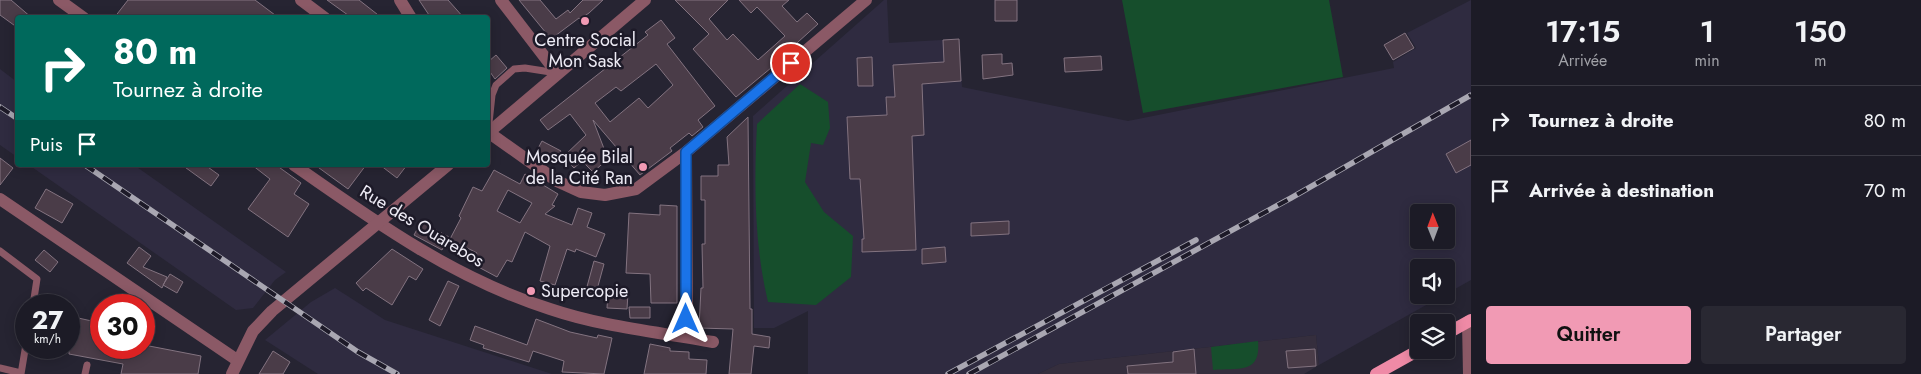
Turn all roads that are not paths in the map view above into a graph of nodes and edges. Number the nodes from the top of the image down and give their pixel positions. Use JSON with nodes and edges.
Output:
{"nodes":[{"id":1,"x":59,"y":0,"type":"edge"},
{"id":2,"x":301,"y":0,"type":"edge"},
{"id":3,"x":400,"y":0,"type":"edge"},
{"id":4,"x":501,"y":0,"type":"edge"},
{"id":5,"x":645,"y":0,"type":"edge"},
{"id":6,"x":866,"y":0,"type":"edge"},
{"id":7,"x":80,"y":15,"type":"edge"},
{"id":8,"x":321,"y":15,"type":"edge"},
{"id":9,"x":409,"y":15,"type":"edge"},
{"id":10,"x":557,"y":73,"type":"junction"},
{"id":11,"x":490,"y":114,"type":"edge"},
{"id":12,"x":490,"y":130,"type":"edge"},
{"id":13,"x":490,"y":133,"type":"edge"},
{"id":14,"x":686,"y":152,"type":"junction"},
{"id":15,"x":297,"y":167,"type":"edge"},
{"id":16,"x":445,"y":167,"type":"edge"},
{"id":17,"x":0,"y":199,"type":"edge"},
{"id":18,"x":376,"y":222,"type":"junction"},
{"id":19,"x":0,"y":251,"type":"edge"},
{"id":20,"x":35,"y":294,"type":"edge"},
{"id":21,"x":1470,"y":321,"type":"edge"},
{"id":22,"x":1455,"y":329,"type":"edge"},
{"id":23,"x":687,"y":337,"type":"junction"},
{"id":24,"x":713,"y":342,"type":"dead end"},
{"id":25,"x":1410,"y":355,"type":"edge"},
{"id":26,"x":23,"y":359,"type":"edge"},
{"id":27,"x":237,"y":360,"type":"junction"},
{"id":28,"x":87,"y":365,"type":"dead end"},
{"id":29,"x":0,"y":368,"type":"edge"},
{"id":30,"x":21,"y":373,"type":"edge"},
{"id":31,"x":85,"y":374,"type":"edge"},
{"id":32,"x":232,"y":374,"type":"edge"},
{"id":33,"x":1376,"y":374,"type":"edge"},
{"id":34,"x":1469,"y":374,"type":"edge"}],
"edges":[{"from":1,"to":7,"type":"street"},
{"from":2,"to":8,"type":"street"},
{"from":3,"to":9,"type":"street"},
{"from":4,"to":10,"type":"street"},
{"from":5,"to":10,"type":"street"},
{"from":6,"to":14,"type":"street"},
{"from":10,"to":11,"type":"lane"},
{"from":10,"to":12,"type":"street"},
{"from":13,"to":14,"type":"street"},
{"from":14,"to":23,"type":"street"},
{"from":15,"to":18,"type":"street","name":"Rue des Ouarebos"},
{"from":16,"to":18,"type":"street"},
{"from":17,"to":27,"type":"street"},
{"from":18,"to":23,"type":"street","name":"Rue des Ouarebos"},
{"from":18,"to":27,"type":"street"},
{"from":19,"to":20,"type":"lane"},
{"from":21,"to":22,"type":"main road"},
{"from":21,"to":34,"type":"street"},
{"from":23,"to":24,"type":"street","name":"Rue des Ouarebos"},
{"from":25,"to":33,"type":"main road"},
{"from":26,"to":30,"type":"lane"},
{"from":27,"to":32,"type":"street"},
{"from":28,"to":31,"type":"lane"},
{"from":29,"to":30,"type":"lane"}]}
